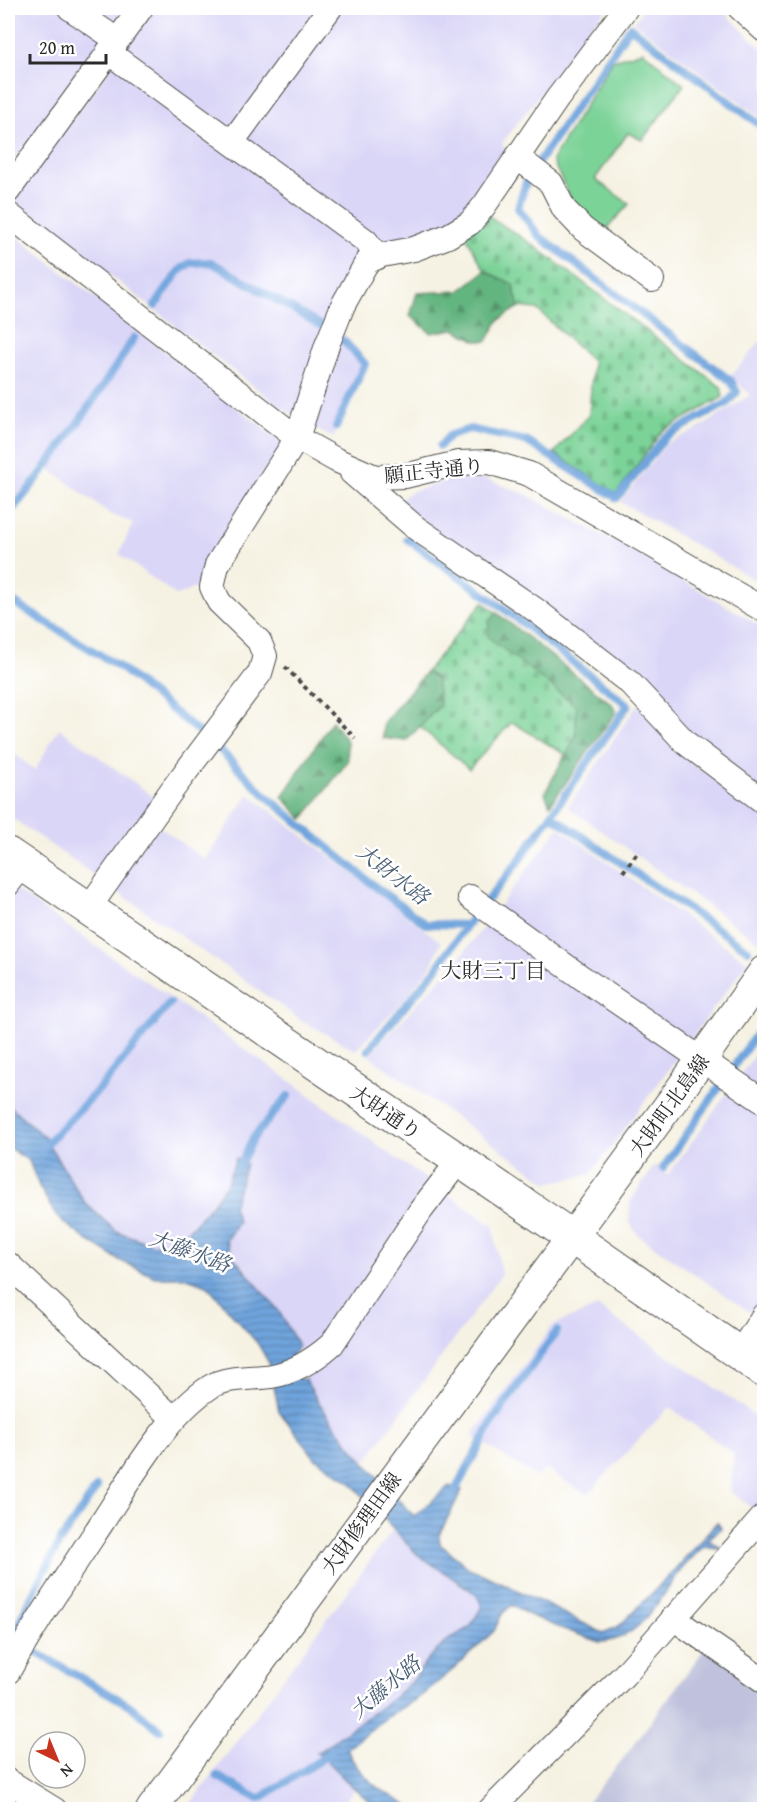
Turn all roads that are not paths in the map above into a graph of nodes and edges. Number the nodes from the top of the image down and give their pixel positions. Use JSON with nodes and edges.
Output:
{"nodes":[{"id":1,"x":70,"y":8,"type":"edge"},
{"id":2,"x":141,"y":8,"type":"edge"},
{"id":3,"x":330,"y":8,"type":"edge"},
{"id":4,"x":626,"y":8,"type":"edge"},
{"id":5,"x":740,"y":8,"type":"edge"},
{"id":6,"x":765,"y":30,"type":"edge"},
{"id":7,"x":113,"y":46,"type":"junction"},
{"id":8,"x":232,"y":142,"type":"junction"},
{"id":9,"x":530,"y":167,"type":"junction"},
{"id":10,"x":8,"y":191,"type":"edge"},
{"id":11,"x":8,"y":214,"type":"edge"},
{"id":12,"x":378,"y":257,"type":"junction"},
{"id":13,"x":652,"y":280,"type":"dead end"},
{"id":14,"x":297,"y":438,"type":"junction"},
{"id":15,"x":336,"y":460,"type":"junction"},
{"id":16,"x":765,"y":610,"type":"edge"},
{"id":17,"x":765,"y":802,"type":"edge"},
{"id":18,"x":13,"y":867,"type":"edge"},
{"id":19,"x":470,"y":897,"type":"dead end"},
{"id":20,"x":88,"y":909,"type":"junction"},
{"id":21,"x":765,"y":971,"type":"edge"},
{"id":22,"x":709,"y":1064,"type":"junction"},
{"id":23,"x":765,"y":1102,"type":"edge"},
{"id":24,"x":458,"y":1161,"type":"junction"},
{"id":25,"x":572,"y":1237,"type":"junction"},
{"id":26,"x":8,"y":1264,"type":"edge"},
{"id":27,"x":765,"y":1315,"type":"edge"},
{"id":28,"x":752,"y":1363,"type":"edge"},
{"id":29,"x":174,"y":1419,"type":"junction"},
{"id":30,"x":765,"y":1516,"type":"edge"},
{"id":31,"x":673,"y":1618,"type":"junction"},
{"id":32,"x":8,"y":1670,"type":"edge"},
{"id":33,"x":765,"y":1681,"type":"edge"},
{"id":34,"x":8,"y":1781,"type":"edge"},
{"id":35,"x":55,"y":1809,"type":"edge"},
{"id":36,"x":151,"y":1809,"type":"edge"},
{"id":37,"x":490,"y":1809,"type":"edge"}],
"edges":[{"from":1,"to":7,"type":"street"},
{"from":2,"to":7,"type":"street"},
{"from":3,"to":8,"type":"street"},
{"from":4,"to":9,"type":"street"},
{"from":5,"to":6,"type":"street"},
{"from":7,"to":8,"type":"street"},
{"from":7,"to":10,"type":"street"},
{"from":8,"to":12,"type":"street"},
{"from":9,"to":12,"type":"street"},
{"from":9,"to":13,"type":"street"},
{"from":11,"to":14,"type":"street","name":"願正寺通り"},
{"from":12,"to":14,"type":"street"},
{"from":14,"to":15,"type":"street","name":"願正寺通り"},
{"from":14,"to":20,"type":"street"},
{"from":15,"to":16,"type":"street","name":"願正寺通り"},
{"from":15,"to":17,"type":"street"},
{"from":18,"to":20,"type":"main road","name":"大財通り"},
{"from":19,"to":22,"type":"street"},
{"from":20,"to":24,"type":"main road","name":"大財通り"},
{"from":21,"to":22,"type":"street","name":"大財町北島線"},
{"from":22,"to":23,"type":"street"},
{"from":22,"to":25,"type":"street","name":"大財町北島線"},
{"from":24,"to":25,"type":"main road","name":"大財通り"},
{"from":24,"to":29,"type":"street"},
{"from":25,"to":28,"type":"main road","name":"大財通り"},
{"from":25,"to":36,"type":"street","name":"大財修理田線"},
{"from":26,"to":29,"type":"street"},
{"from":27,"to":28,"type":"street"},
{"from":29,"to":32,"type":"street"},
{"from":30,"to":31,"type":"street"},
{"from":31,"to":33,"type":"street"},
{"from":31,"to":37,"type":"street"},
{"from":34,"to":35,"type":"street"}]}
